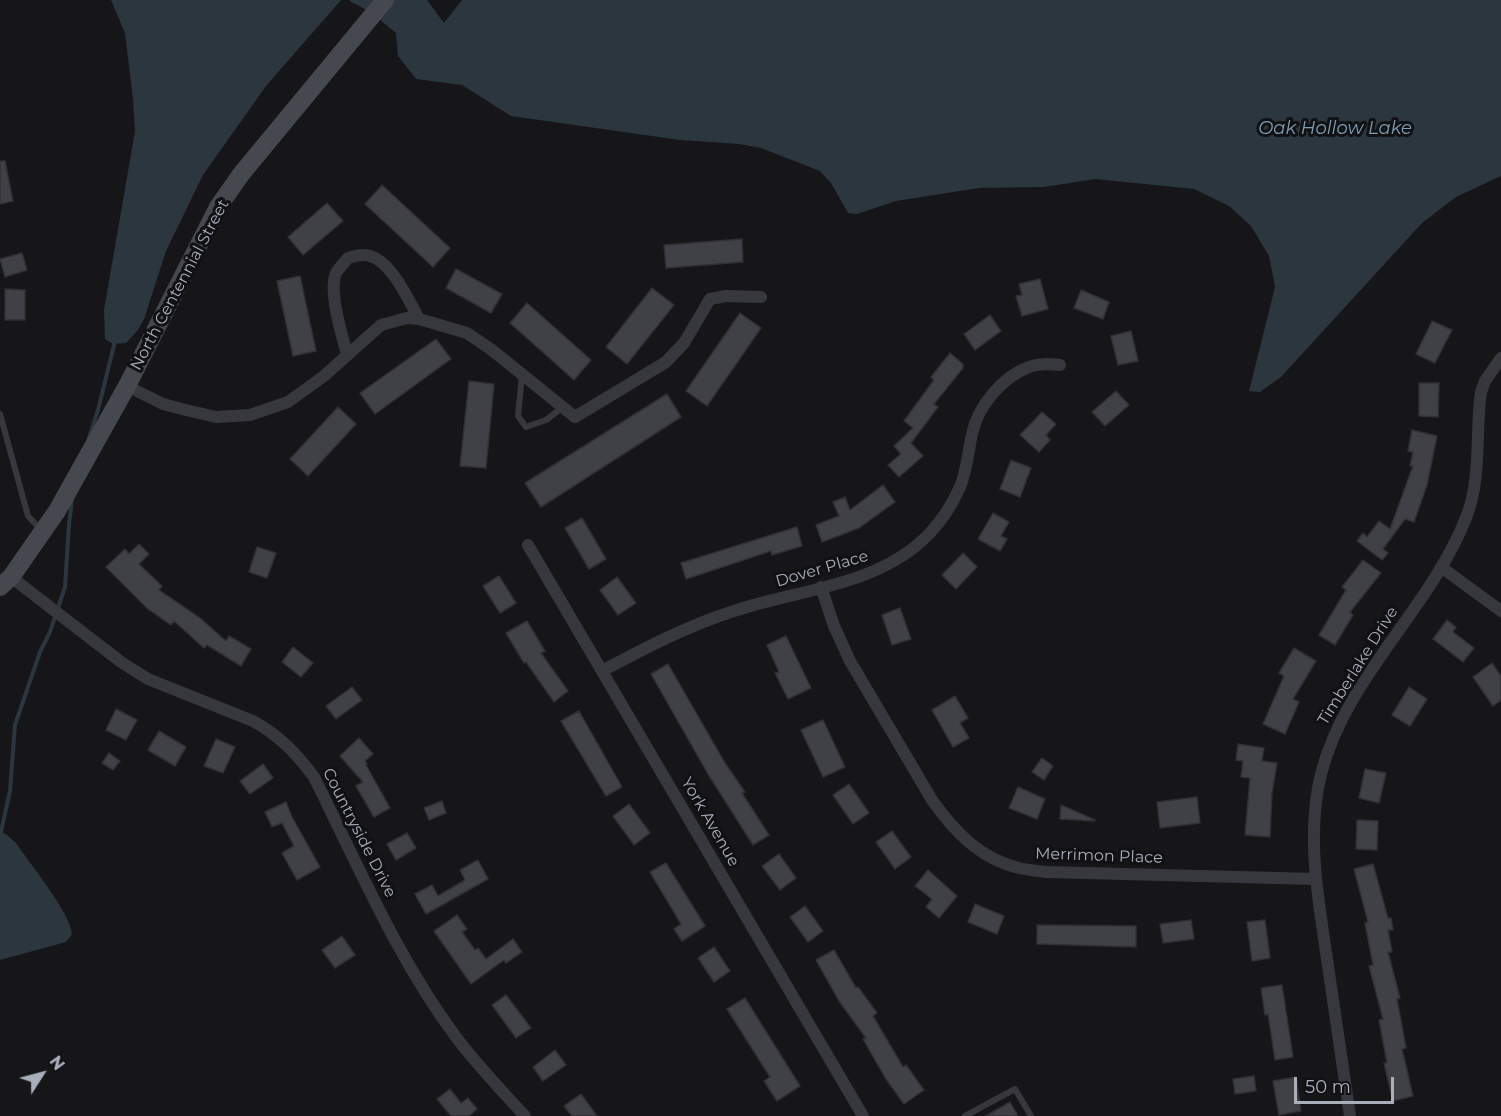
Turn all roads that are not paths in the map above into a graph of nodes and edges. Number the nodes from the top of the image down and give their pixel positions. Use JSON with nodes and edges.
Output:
{"nodes":[{"id":1,"x":385,"y":0,"type":"edge"},
{"id":2,"x":761,"y":297,"type":"dead end"},
{"id":3,"x":419,"y":319,"type":"junction"},
{"id":4,"x":347,"y":354,"type":"junction"},
{"id":5,"x":1501,"y":358,"type":"edge"},
{"id":6,"x":1060,"y":365,"type":"dead end"},
{"id":7,"x":522,"y":374,"type":"junction"},
{"id":8,"x":127,"y":386,"type":"junction"},
{"id":9,"x":563,"y":407,"type":"junction"},
{"id":10,"x":0,"y":414,"type":"edge"},
{"id":11,"x":43,"y":531,"type":"junction"},
{"id":12,"x":528,"y":545,"type":"dead end"},
{"id":13,"x":1441,"y":567,"type":"junction"},
{"id":14,"x":6,"y":582,"type":"edge"},
{"id":15,"x":821,"y":588,"type":"junction"},
{"id":16,"x":1501,"y":611,"type":"edge"},
{"id":17,"x":602,"y":671,"type":"junction"},
{"id":18,"x":1316,"y":879,"type":"junction"},
{"id":19,"x":525,"y":1116,"type":"edge"},
{"id":20,"x":863,"y":1116,"type":"edge"},
{"id":21,"x":965,"y":1116,"type":"edge"},
{"id":22,"x":1031,"y":1116,"type":"edge"},
{"id":23,"x":1350,"y":1116,"type":"edge"}],
"edges":[{"from":1,"to":8,"type":"street","name":"North Centennial Street"},
{"from":2,"to":9,"type":"street"},
{"from":3,"to":4,"type":"street"},
{"from":3,"to":4,"type":"street"},
{"from":3,"to":7,"type":"street"},
{"from":4,"to":8,"type":"street"},
{"from":5,"to":13,"type":"street","name":"Timberlake Drive"},
{"from":6,"to":15,"type":"street","name":"Dover Place"},
{"from":7,"to":9,"type":"street"},
{"from":7,"to":9,"type":"lane"},
{"from":8,"to":11,"type":"street","name":"North Centennial Street"},
{"from":10,"to":11,"type":"lane"},
{"from":11,"to":14,"type":"street","name":"North Centennial Street"},
{"from":12,"to":17,"type":"street","name":"York Avenue"},
{"from":13,"to":16,"type":"street"},
{"from":13,"to":18,"type":"street","name":"Timberlake Drive"},
{"from":14,"to":19,"type":"street","name":"Countryside Drive"},
{"from":15,"to":17,"type":"street","name":"Dover Place"},
{"from":15,"to":18,"type":"street","name":"Merrimon Place"},
{"from":17,"to":20,"type":"street","name":"York Avenue"},
{"from":18,"to":23,"type":"street","name":"Timberlake Drive"},
{"from":21,"to":22,"type":"lane"}]}
